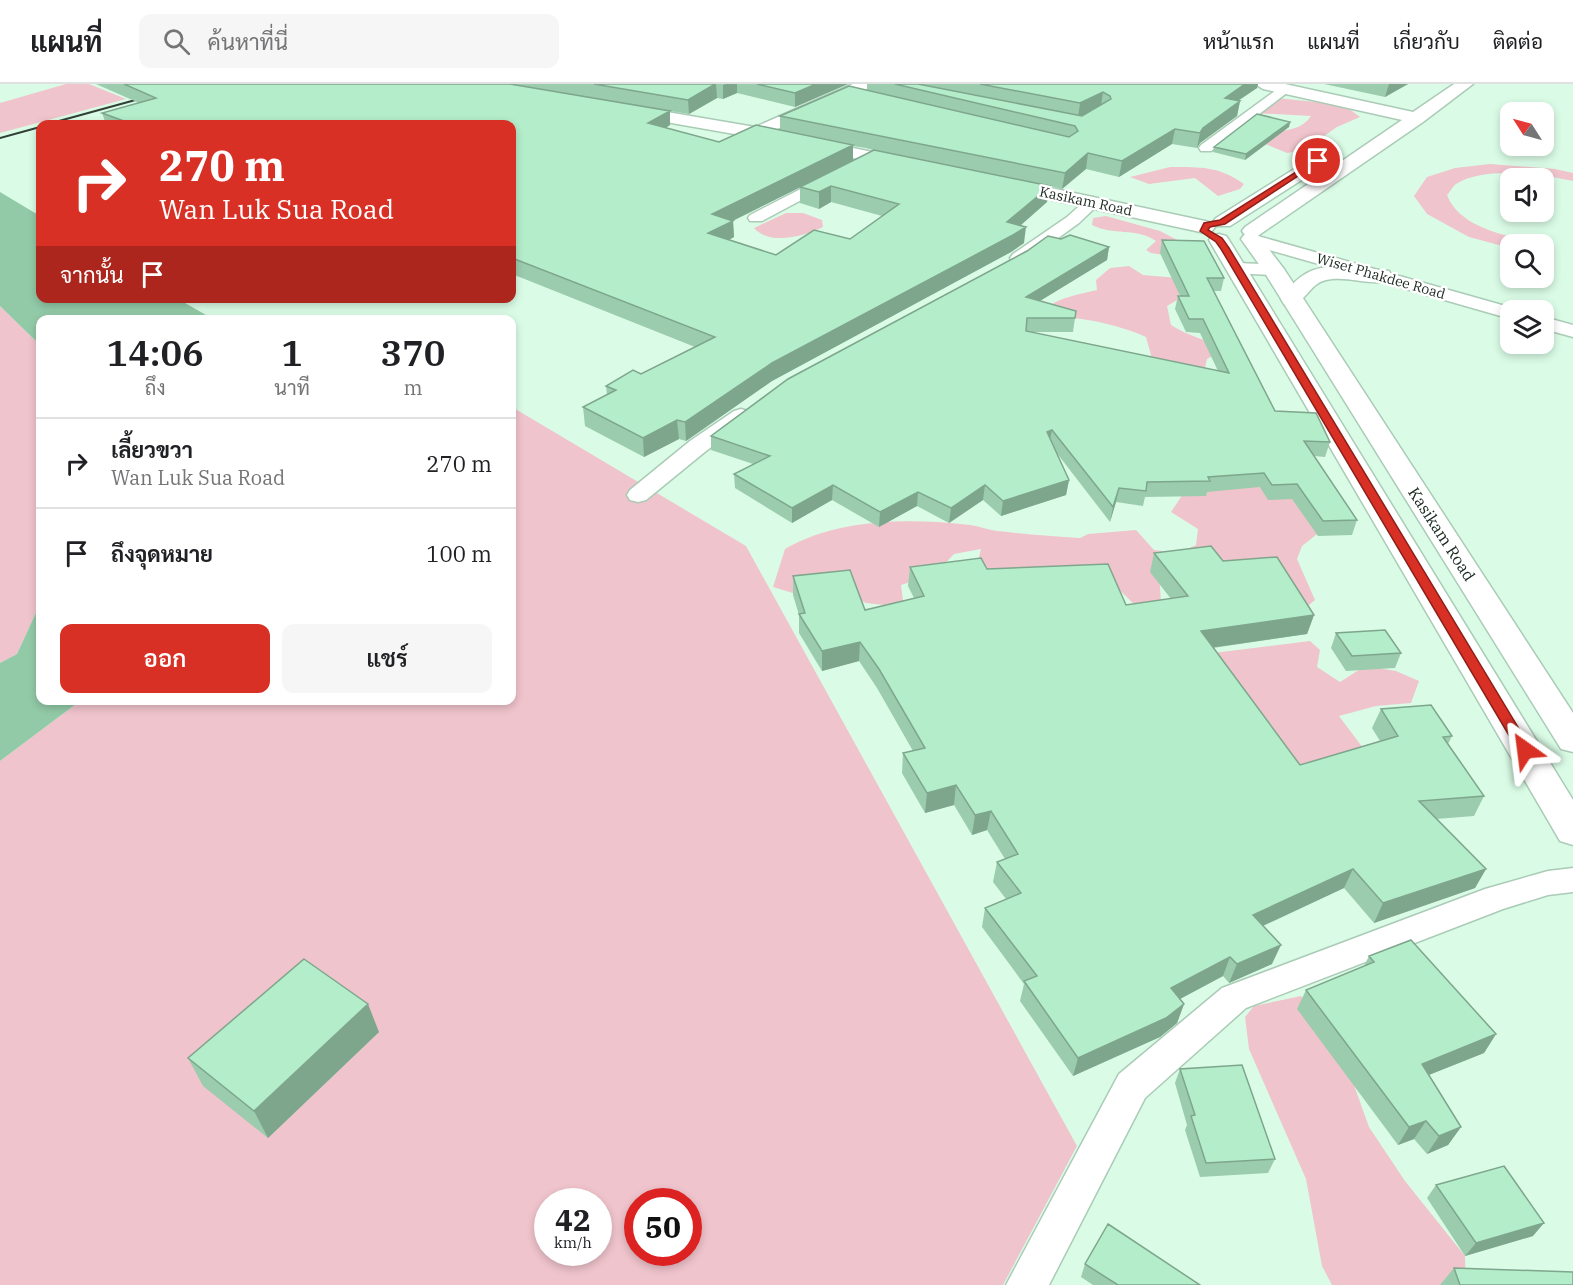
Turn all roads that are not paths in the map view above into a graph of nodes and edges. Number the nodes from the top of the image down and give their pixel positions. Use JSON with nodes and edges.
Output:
{"nodes":[{"id":1,"x":1263,"y":84,"type":"edge"},
{"id":2,"x":1437,"y":84,"type":"edge"},
{"id":3,"x":1465,"y":84,"type":"edge"},
{"id":4,"x":1283,"y":89,"type":"junction"},
{"id":5,"x":866,"y":91,"type":"edge"},
{"id":6,"x":614,"y":108,"type":"edge"},
{"id":7,"x":1394,"y":113,"type":"junction"},
{"id":8,"x":1417,"y":118,"type":"junction"},
{"id":9,"x":1374,"y":126,"type":"dead end"},
{"id":10,"x":757,"y":133,"type":"junction"},
{"id":11,"x":1206,"y":148,"type":"edge"},
{"id":12,"x":873,"y":157,"type":"junction"},
{"id":13,"x":1323,"y":158,"type":"dead end"},
{"id":14,"x":919,"y":166,"type":"edge"},
{"id":15,"x":988,"y":181,"type":"edge"},
{"id":16,"x":1093,"y":202,"type":"junction"},
{"id":17,"x":756,"y":218,"type":"dead end"},
{"id":18,"x":1215,"y":230,"type":"junction"},
{"id":19,"x":1252,"y":235,"type":"junction"},
{"id":20,"x":1008,"y":264,"type":"edge"},
{"id":21,"x":1238,"y":269,"type":"junction"},
{"id":22,"x":1273,"y":269,"type":"junction"},
{"id":23,"x":1381,"y":276,"type":"junction"},
{"id":24,"x":1292,"y":299,"type":"junction"},
{"id":25,"x":1500,"y":310,"type":"edge"},
{"id":26,"x":1554,"y":326,"type":"edge"},
{"id":27,"x":1573,"y":331,"type":"edge"},
{"id":28,"x":752,"y":406,"type":"edge"},
{"id":29,"x":638,"y":495,"type":"dead end"},
{"id":30,"x":1573,"y":740,"type":"edge"},
{"id":31,"x":1573,"y":831,"type":"edge"},
{"id":32,"x":1573,"y":880,"type":"edge"},
{"id":33,"x":1027,"y":1285,"type":"edge"}],
"edges":[{"from":1,"to":4,"type":"main road"},
{"from":2,"to":7,"type":"main road"},
{"from":3,"to":8,"type":"main road"},
{"from":4,"to":7,"type":"main road"},
{"from":4,"to":11,"type":"street"},
{"from":5,"to":10,"type":"main road"},
{"from":6,"to":10,"type":"main road"},
{"from":7,"to":8,"type":"main road"},
{"from":7,"to":9,"type":"main road"},
{"from":8,"to":19,"type":"main road"},
{"from":10,"to":12,"type":"main road"},
{"from":12,"to":14,"type":"main road"},
{"from":12,"to":17,"type":"street"},
{"from":13,"to":18,"type":"main road"},
{"from":15,"to":16,"type":"main road","name":"Kasikam Road"},
{"from":16,"to":18,"type":"main road","name":"Kasikam Road"},
{"from":16,"to":20,"type":"street"},
{"from":18,"to":19,"type":"main road","name":"Kasikam Road"},
{"from":18,"to":21,"type":"main road"},
{"from":19,"to":22,"type":"main road","name":"Kasikam Road"},
{"from":19,"to":23,"type":"street","name":"Wiset Phakdee Road"},
{"from":21,"to":22,"type":"main road"},
{"from":21,"to":31,"type":"main road"},
{"from":22,"to":24,"type":"main road","name":"Kasikam Road"},
{"from":23,"to":24,"type":"main road"},
{"from":23,"to":25,"type":"street","name":"Wiset Phakdee Road"},
{"from":24,"to":30,"type":"main road","name":"Kasikam Road"},
{"from":26,"to":27,"type":"street"},
{"from":28,"to":29,"type":"street"},
{"from":32,"to":33,"type":"street"}]}
